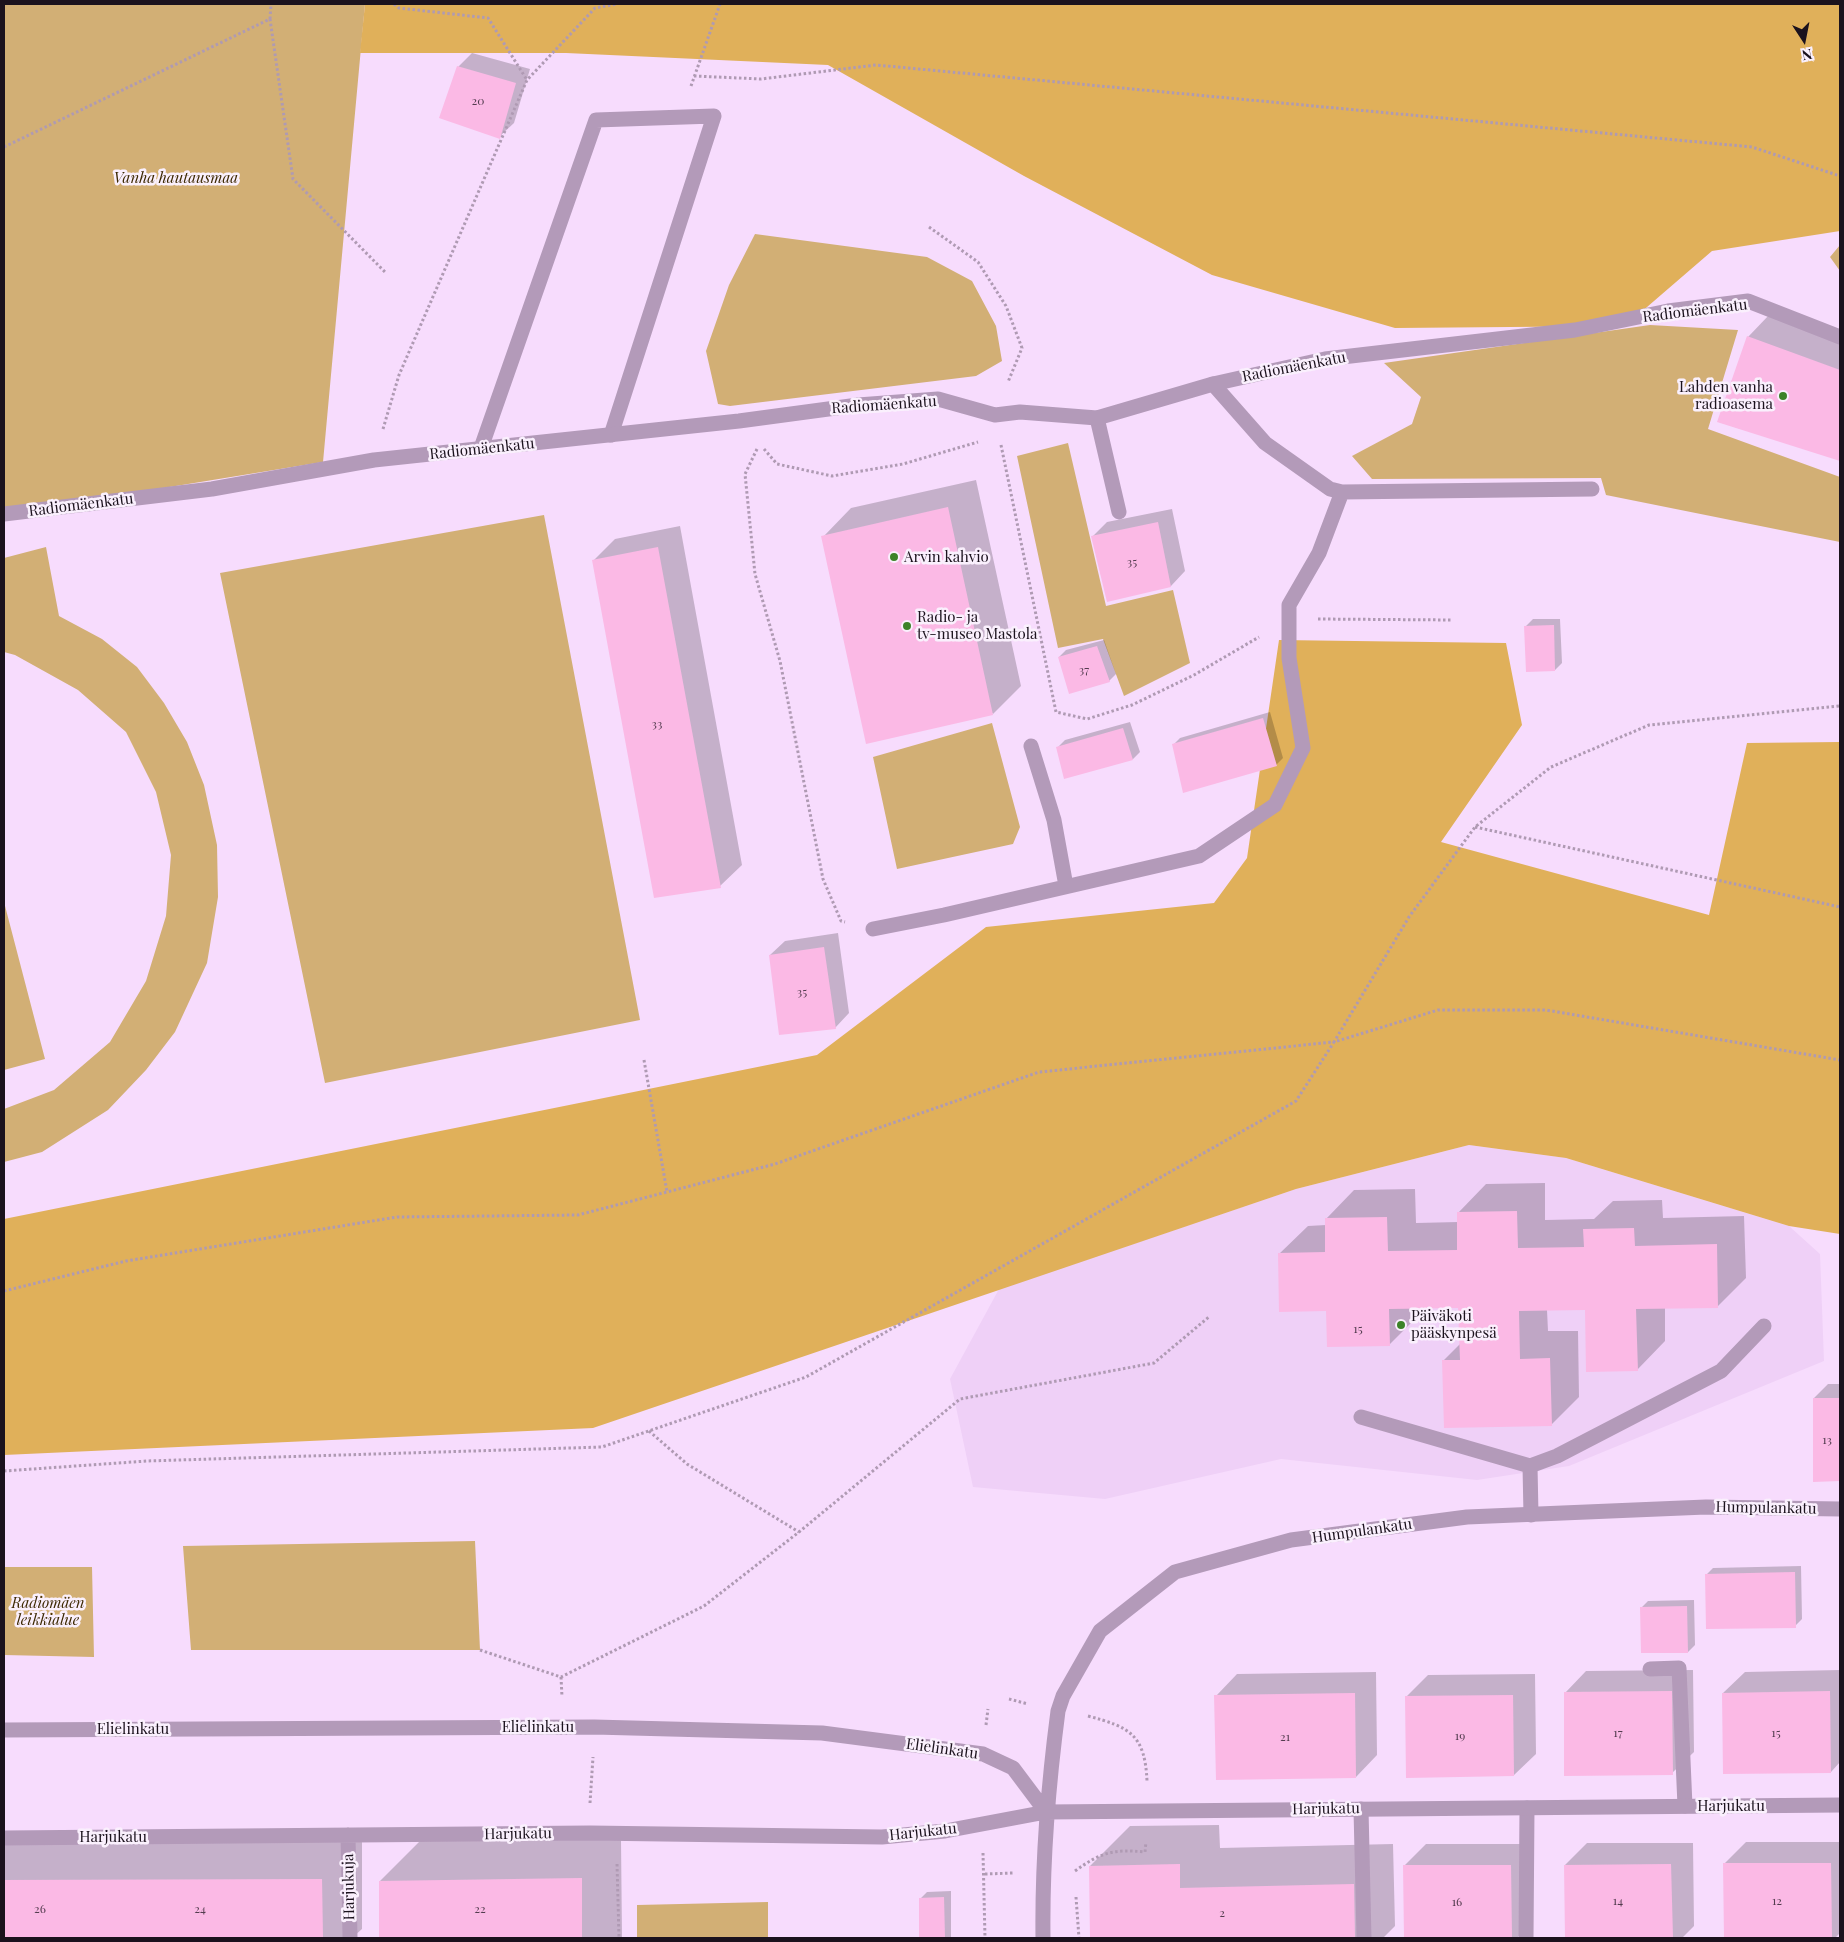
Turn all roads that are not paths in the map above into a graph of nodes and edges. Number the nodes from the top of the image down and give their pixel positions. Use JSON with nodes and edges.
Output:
{"nodes":[{"id":1,"x":1840,"y":337,"type":"edge"},
{"id":2,"x":1213,"y":384,"type":"junction"},
{"id":3,"x":1097,"y":418,"type":"junction"},
{"id":4,"x":611,"y":435,"type":"junction"},
{"id":5,"x":481,"y":448,"type":"junction"},
{"id":6,"x":1592,"y":490,"type":"dead end"},
{"id":7,"x":1342,"y":492,"type":"junction"},
{"id":8,"x":1119,"y":512,"type":"dead end"},
{"id":9,"x":4,"y":514,"type":"edge"},
{"id":10,"x":1031,"y":746,"type":"dead end"},
{"id":11,"x":1066,"y":886,"type":"junction"},
{"id":12,"x":873,"y":929,"type":"road end"},
{"id":13,"x":1764,"y":1326,"type":"dead end"},
{"id":14,"x":1361,"y":1417,"type":"dead end"},
{"id":15,"x":1530,"y":1466,"type":"junction"},
{"id":16,"x":1840,"y":1509,"type":"edge"},
{"id":17,"x":1531,"y":1515,"type":"junction"},
{"id":18,"x":1650,"y":1669,"type":"dead end"},
{"id":19,"x":4,"y":1730,"type":"edge"},
{"id":20,"x":1840,"y":1805,"type":"edge"},
{"id":21,"x":1684,"y":1806,"type":"junction"},
{"id":22,"x":1527,"y":1808,"type":"junction"},
{"id":23,"x":1362,"y":1809,"type":"junction"},
{"id":24,"x":1046,"y":1812,"type":"junction"},
{"id":25,"x":348,"y":1835,"type":"junction"},
{"id":26,"x":4,"y":1838,"type":"edge"},
{"id":27,"x":350,"y":1938,"type":"edge"},
{"id":28,"x":1043,"y":1938,"type":"edge"},
{"id":29,"x":1364,"y":1938,"type":"edge"},
{"id":30,"x":1526,"y":1938,"type":"edge"}],
"edges":[{"from":1,"to":2,"type":"street","name":"Radiomäenkatu"},
{"from":2,"to":3,"type":"street","name":"Radiomäenkatu"},
{"from":2,"to":7,"type":"street"},
{"from":3,"to":4,"type":"street","name":"Radiomäenkatu"},
{"from":3,"to":8,"type":"street"},
{"from":4,"to":5,"type":"street","name":"Radiomäenkatu"},
{"from":4,"to":5,"type":"street"},
{"from":5,"to":9,"type":"street","name":"Radiomäenkatu"},
{"from":6,"to":7,"type":"street"},
{"from":7,"to":11,"type":"street"},
{"from":10,"to":11,"type":"street"},
{"from":11,"to":12,"type":"street"},
{"from":13,"to":15,"type":"street"},
{"from":14,"to":15,"type":"street"},
{"from":15,"to":17,"type":"street"},
{"from":16,"to":17,"type":"street","name":"Humpulankatu"},
{"from":17,"to":24,"type":"street","name":"Humpulankatu"},
{"from":18,"to":21,"type":"street"},
{"from":19,"to":24,"type":"street","name":"Elielinkatu"},
{"from":20,"to":21,"type":"street","name":"Harjukatu"},
{"from":21,"to":22,"type":"street","name":"Harjukatu"},
{"from":22,"to":23,"type":"street","name":"Harjukatu"},
{"from":22,"to":30,"type":"street"},
{"from":23,"to":24,"type":"street","name":"Harjukatu"},
{"from":23,"to":29,"type":"street"},
{"from":24,"to":25,"type":"street","name":"Harjukatu"},
{"from":24,"to":28,"type":"street","name":"Humpulankatu"},
{"from":25,"to":26,"type":"street","name":"Harjukatu"},
{"from":25,"to":27,"type":"street","name":"Harjukuja"}]}
